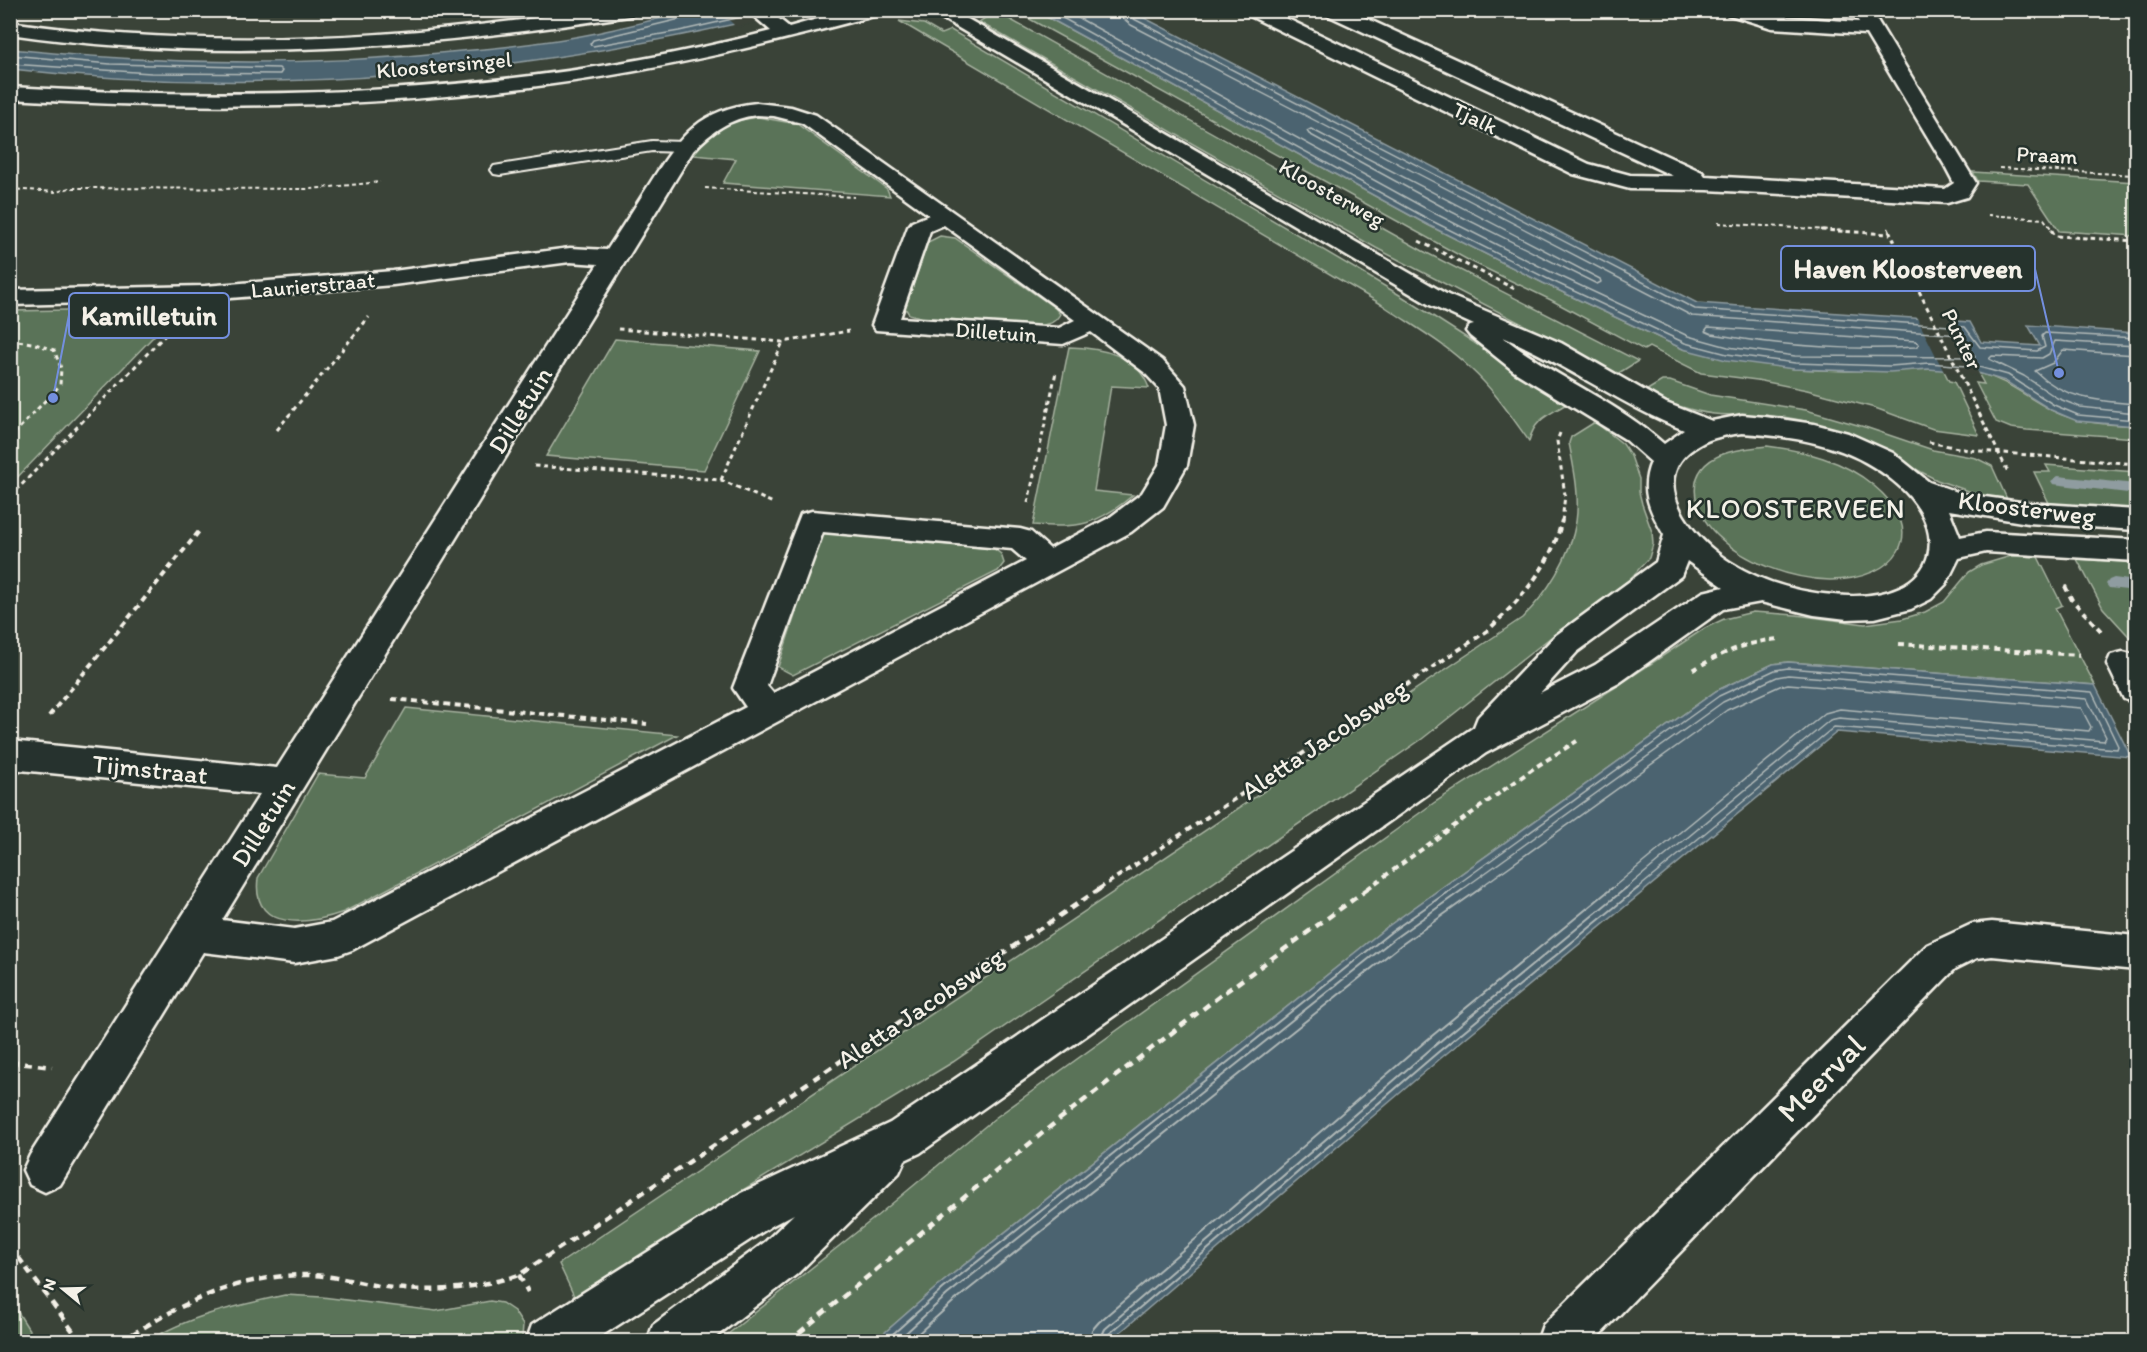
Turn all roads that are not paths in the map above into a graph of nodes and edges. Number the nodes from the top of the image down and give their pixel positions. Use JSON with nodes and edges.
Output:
{"nodes":[{"id":1,"x":629,"y":10,"type":"edge"},
{"id":2,"x":874,"y":10,"type":"edge"},
{"id":3,"x":937,"y":10,"type":"edge"},
{"id":4,"x":1253,"y":10,"type":"edge"},
{"id":5,"x":1332,"y":10,"type":"edge"},
{"id":6,"x":1734,"y":10,"type":"edge"},
{"id":7,"x":762,"y":15,"type":"edge"},
{"id":8,"x":1866,"y":20,"type":"edge"},
{"id":9,"x":10,"y":28,"type":"edge"},
{"id":10,"x":786,"y":34,"type":"junction"},
{"id":11,"x":10,"y":93,"type":"edge"},
{"id":12,"x":684,"y":147,"type":"junction"},
{"id":13,"x":500,"y":170,"type":"dead end"},
{"id":14,"x":1707,"y":183,"type":"junction"},
{"id":15,"x":946,"y":216,"type":"junction"},
{"id":16,"x":615,"y":258,"type":"junction"},
{"id":17,"x":10,"y":298,"type":"edge"},
{"id":18,"x":1439,"y":300,"type":"junction"},
{"id":19,"x":1093,"y":321,"type":"junction"},
{"id":20,"x":1709,"y":430,"type":"junction"},
{"id":21,"x":1665,"y":460,"type":"junction"},
{"id":22,"x":1920,"y":489,"type":"junction"},
{"id":23,"x":2136,"y":520,"type":"edge"},
{"id":24,"x":1679,"y":536,"type":"junction"},
{"id":25,"x":1948,"y":550,"type":"junction"},
{"id":26,"x":2136,"y":551,"type":"edge"},
{"id":27,"x":1047,"y":563,"type":"junction"},
{"id":28,"x":1760,"y":591,"type":"junction"},
{"id":29,"x":770,"y":712,"type":"junction"},
{"id":30,"x":1474,"y":743,"type":"junction"},
{"id":31,"x":13,"y":756,"type":"edge"},
{"id":32,"x":289,"y":783,"type":"junction"},
{"id":33,"x":193,"y":934,"type":"junction"},
{"id":34,"x":2136,"y":953,"type":"edge"},
{"id":35,"x":905,"y":1138,"type":"junction"},
{"id":36,"x":45,"y":1170,"type":"dead end"},
{"id":37,"x":549,"y":1341,"type":"edge"},
{"id":38,"x":670,"y":1341,"type":"edge"},
{"id":39,"x":1560,"y":1341,"type":"edge"}],
"edges":[{"from":1,"to":9,"type":"street"},
{"from":2,"to":10,"type":"street","name":"Kloostersingel"},
{"from":3,"to":18,"type":"street","name":"Kloosterweg"},
{"from":4,"to":14,"type":"street","name":"Tjalk"},
{"from":5,"to":14,"type":"street","name":"Tjalk"},
{"from":6,"to":8,"type":"street"},
{"from":7,"to":10,"type":"street"},
{"from":8,"to":14,"type":"street","name":"Tjalk"},
{"from":10,"to":11,"type":"street","name":"Kloostersingel"},
{"from":12,"to":13,"type":"lane"},
{"from":12,"to":15,"type":"street","name":"Dilletuin"},
{"from":12,"to":16,"type":"street","name":"Dilletuin"},
{"from":15,"to":19,"type":"street","name":"Dilletuin"},
{"from":15,"to":19,"type":"street","name":"Dilletuin"},
{"from":16,"to":17,"type":"street","name":"Laurierstraat"},
{"from":16,"to":32,"type":"street","name":"Dilletuin"},
{"from":18,"to":20,"type":"street","name":"Kloosterweg"},
{"from":18,"to":21,"type":"street","name":"Kloosterweg"},
{"from":19,"to":27,"type":"street","name":"Dilletuin"},
{"from":20,"to":21,"type":"street"},
{"from":20,"to":22,"type":"street"},
{"from":21,"to":24,"type":"street"},
{"from":22,"to":23,"type":"street","name":"Kloosterweg"},
{"from":22,"to":25,"type":"street"},
{"from":24,"to":28,"type":"street"},
{"from":24,"to":30,"type":"street"},
{"from":25,"to":26,"type":"street","name":"Kloosterweg"},
{"from":25,"to":28,"type":"street"},
{"from":27,"to":29,"type":"street","name":"Dilletuin"},
{"from":27,"to":29,"type":"street"},
{"from":28,"to":30,"type":"street"},
{"from":29,"to":33,"type":"street","name":"Dilletuin"},
{"from":30,"to":35,"type":"street"},
{"from":31,"to":32,"type":"street","name":"Tijmstraat"},
{"from":32,"to":33,"type":"street","name":"Dilletuin"},
{"from":33,"to":36,"type":"street","name":"Dilletuin"},
{"from":34,"to":39,"type":"street","name":"Meerval"},
{"from":35,"to":37,"type":"street"},
{"from":35,"to":38,"type":"street"}]}
